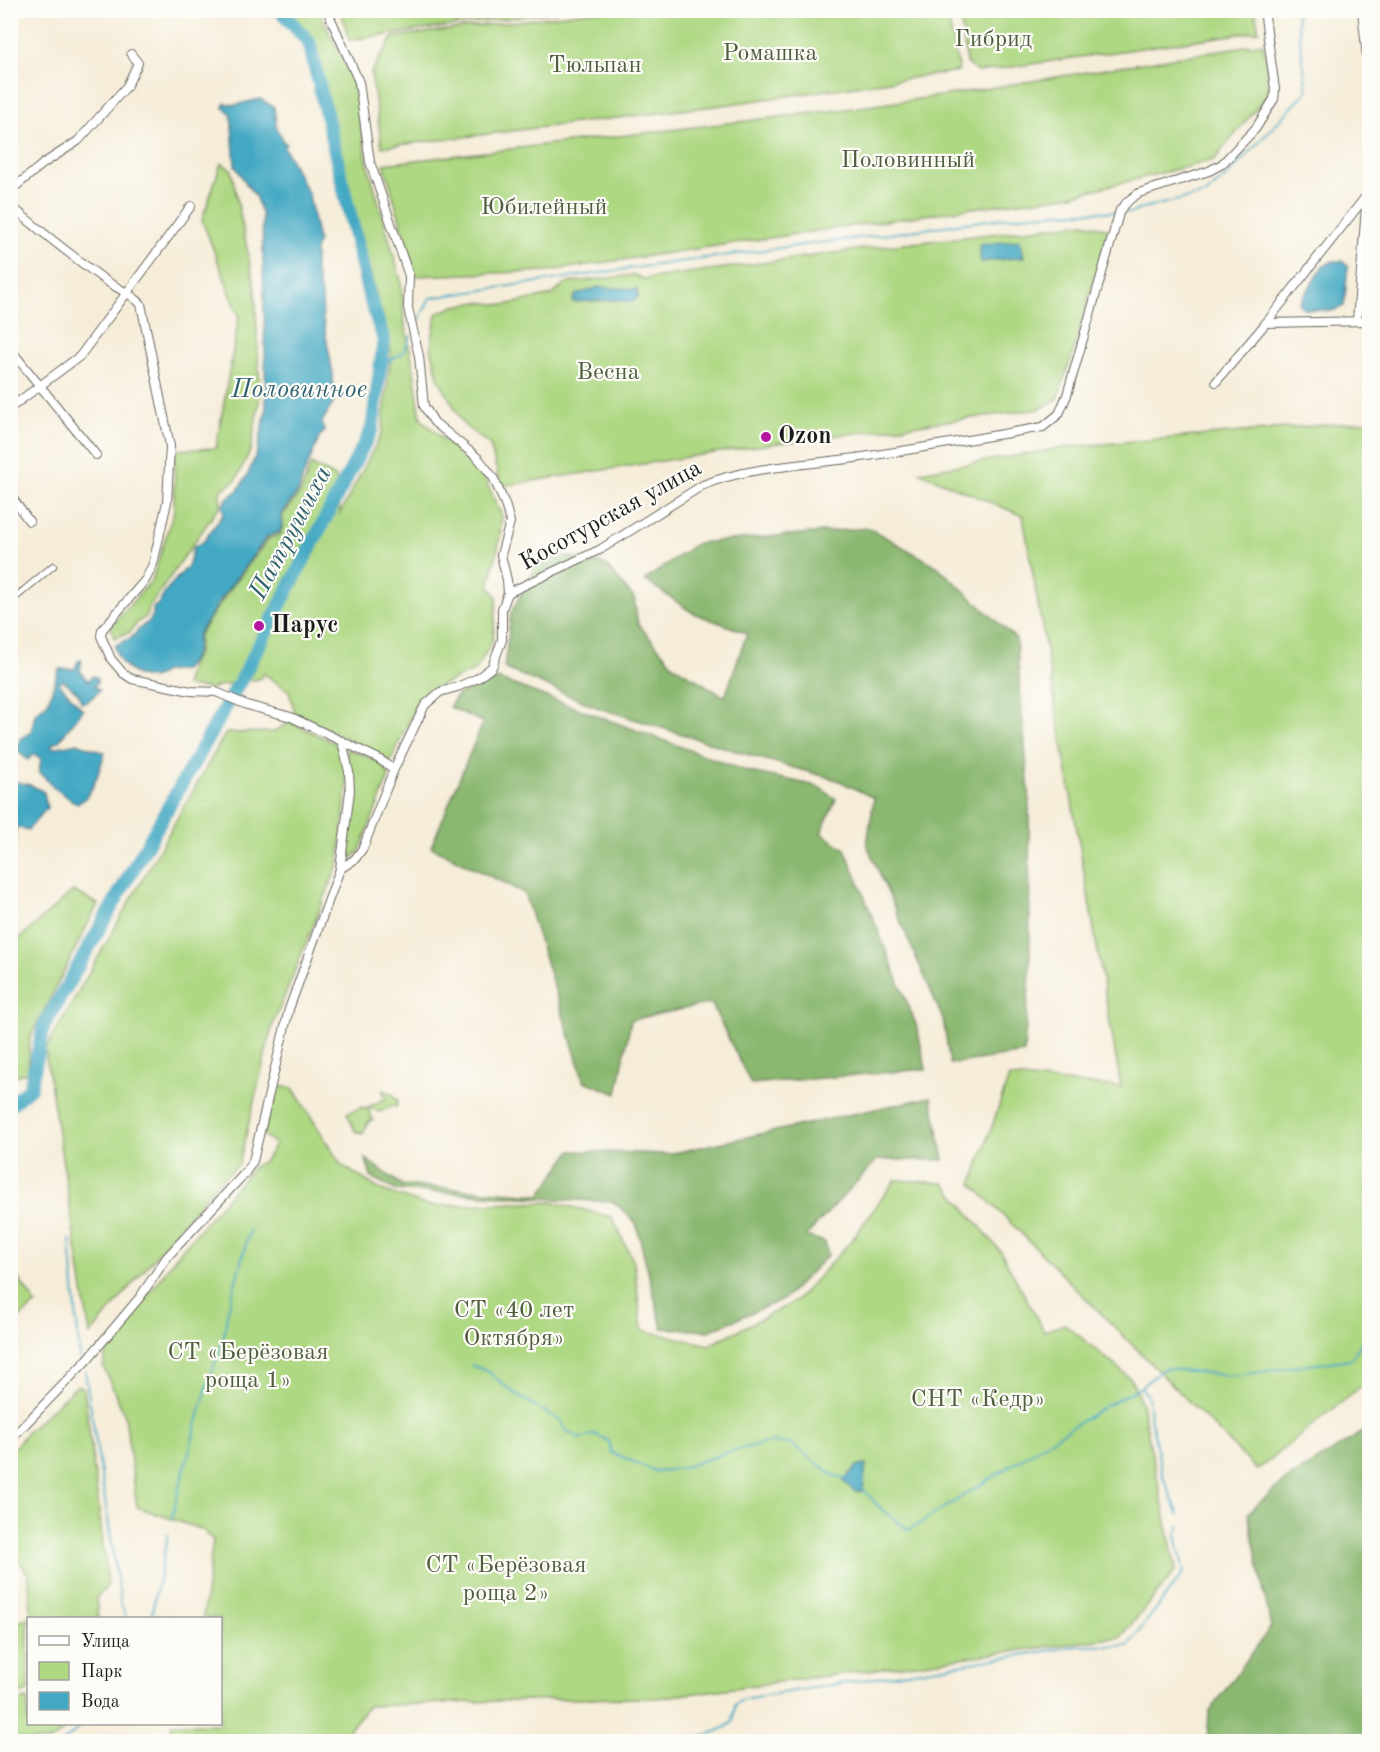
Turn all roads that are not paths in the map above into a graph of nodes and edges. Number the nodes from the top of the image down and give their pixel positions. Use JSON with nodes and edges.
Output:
{"nodes":[{"id":1,"x":15,"y":10,"type":"edge"},
{"id":2,"x":327,"y":10,"type":"edge"},
{"id":3,"x":1264,"y":10,"type":"edge"},
{"id":4,"x":1362,"y":10,"type":"edge"},
{"id":5,"x":10,"y":16,"type":"edge"},
{"id":6,"x":131,"y":54,"type":"dead end"},
{"id":7,"x":1370,"y":86,"type":"edge"},
{"id":8,"x":1370,"y":182,"type":"edge"},
{"id":9,"x":10,"y":191,"type":"edge"},
{"id":10,"x":1367,"y":195,"type":"junction"},
{"id":11,"x":10,"y":205,"type":"edge"},
{"id":12,"x":191,"y":206,"type":"dead end"},
{"id":13,"x":128,"y":292,"type":"junction"},
{"id":14,"x":1357,"y":321,"type":"junction"},
{"id":15,"x":1370,"y":321,"type":"edge"},
{"id":16,"x":1266,"y":323,"type":"junction"},
{"id":17,"x":10,"y":349,"type":"edge"},
{"id":18,"x":1215,"y":382,"type":"dead end"},
{"id":19,"x":41,"y":386,"type":"junction"},
{"id":20,"x":10,"y":408,"type":"edge"},
{"id":21,"x":96,"y":455,"type":"dead end"},
{"id":22,"x":10,"y":495,"type":"edge"},
{"id":23,"x":29,"y":521,"type":"dead end"},
{"id":24,"x":53,"y":566,"type":"dead end"},
{"id":25,"x":508,"y":593,"type":"junction"},
{"id":26,"x":10,"y":602,"type":"edge"},
{"id":27,"x":342,"y":741,"type":"junction"},
{"id":28,"x":394,"y":769,"type":"junction"},
{"id":29,"x":340,"y":869,"type":"junction"},
{"id":30,"x":10,"y":1440,"type":"edge"}],
"edges":[{"from":1,"to":5,"type":"street"},
{"from":2,"to":25,"type":"street"},
{"from":3,"to":25,"type":"street","name":"Косотурская улица"},
{"from":4,"to":7,"type":"street"},
{"from":6,"to":9,"type":"street"},
{"from":8,"to":10,"type":"street"},
{"from":10,"to":14,"type":"street"},
{"from":10,"to":16,"type":"street"},
{"from":11,"to":13,"type":"street"},
{"from":12,"to":13,"type":"street"},
{"from":13,"to":19,"type":"street"},
{"from":13,"to":27,"type":"street"},
{"from":14,"to":15,"type":"street"},
{"from":14,"to":16,"type":"street"},
{"from":16,"to":18,"type":"street"},
{"from":17,"to":19,"type":"street"},
{"from":19,"to":20,"type":"street"},
{"from":19,"to":21,"type":"street"},
{"from":22,"to":23,"type":"street"},
{"from":24,"to":26,"type":"street"},
{"from":25,"to":28,"type":"street","name":"Косотурская улица"},
{"from":27,"to":28,"type":"street"},
{"from":27,"to":29,"type":"street"},
{"from":28,"to":29,"type":"street"},
{"from":29,"to":30,"type":"street"}]}
